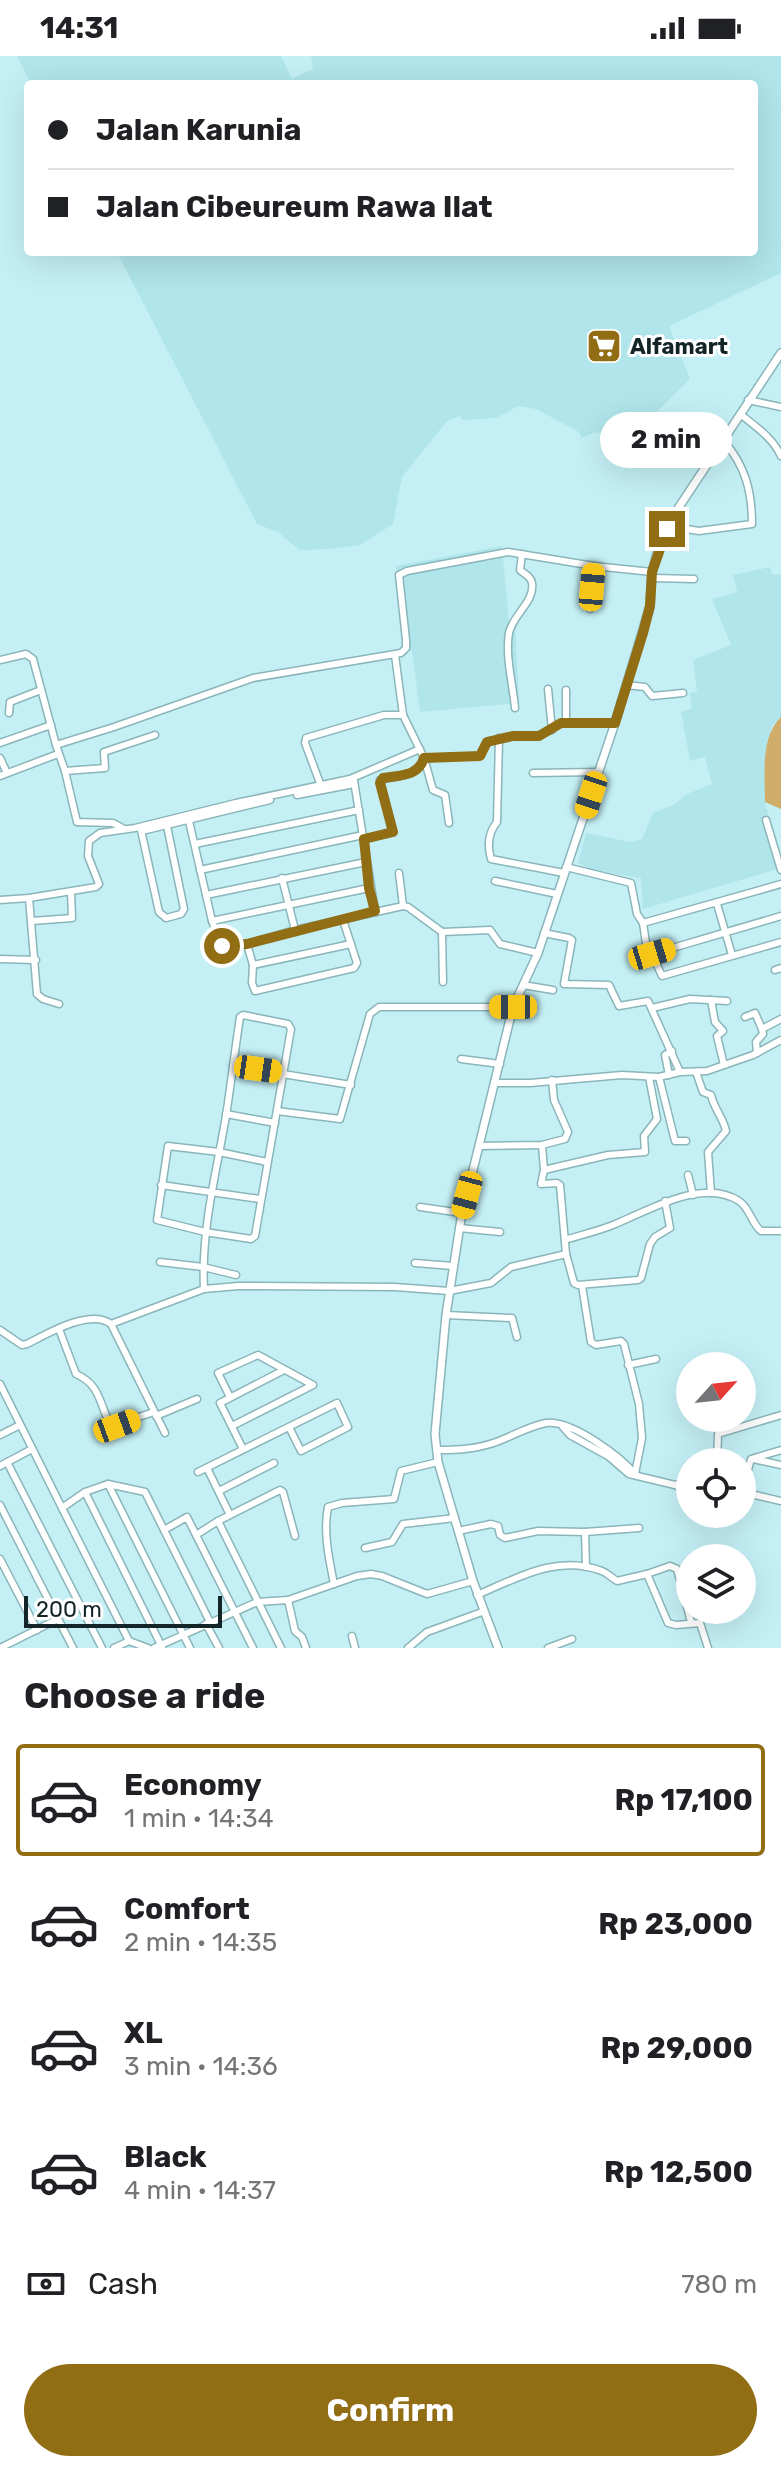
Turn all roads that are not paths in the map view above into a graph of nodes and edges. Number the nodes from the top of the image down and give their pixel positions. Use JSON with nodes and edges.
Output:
{"nodes":[{"id":1,"x":781,"y":353,"type":"edge"},
{"id":2,"x":748,"y":400,"type":"junction"},
{"id":3,"x":781,"y":407,"type":"edge"},
{"id":4,"x":740,"y":414,"type":"junction"},
{"id":5,"x":723,"y":440,"type":"junction"},
{"id":6,"x":781,"y":456,"type":"edge"},
{"id":7,"x":668,"y":526,"type":"junction"},
{"id":8,"x":522,"y":554,"type":"junction"},
{"id":9,"x":594,"y":566,"type":"junction"},
{"id":10,"x":652,"y":575,"type":"junction"},
{"id":11,"x":694,"y":579,"type":"dead end"},
{"id":12,"x":590,"y":609,"type":"dead end"},
{"id":13,"x":395,"y":655,"type":"junction"},
{"id":14,"x":0,"y":660,"type":"edge"},
{"id":15,"x":626,"y":685,"type":"junction"},
{"id":16,"x":548,"y":689,"type":"dead end"},
{"id":17,"x":41,"y":690,"type":"junction"},
{"id":18,"x":566,"y":690,"type":"dead end"},
{"id":19,"x":683,"y":693,"type":"dead end"},
{"id":20,"x":515,"y":708,"type":"dead end"},
{"id":21,"x":9,"y":713,"type":"dead end"},
{"id":22,"x":403,"y":715,"type":"junction"},
{"id":23,"x":566,"y":722,"type":"junction"},
{"id":24,"x":615,"y":723,"type":"junction"},
{"id":25,"x":51,"y":725,"type":"junction"},
{"id":26,"x":552,"y":730,"type":"junction"},
{"id":27,"x":155,"y":735,"type":"dead end"},
{"id":28,"x":499,"y":738,"type":"junction"},
{"id":29,"x":0,"y":743,"type":"edge"},
{"id":30,"x":56,"y":745,"type":"junction"},
{"id":31,"x":420,"y":749,"type":"junction"},
{"id":32,"x":58,"y":754,"type":"junction"},
{"id":33,"x":0,"y":758,"type":"edge"},
{"id":34,"x":424,"y":758,"type":"junction"},
{"id":35,"x":65,"y":771,"type":"junction"},
{"id":36,"x":598,"y":772,"type":"junction"},
{"id":37,"x":533,"y":773,"type":"dead end"},
{"id":38,"x":4,"y":775,"type":"edge"},
{"id":39,"x":354,"y":781,"type":"junction"},
{"id":40,"x":321,"y":786,"type":"junction"},
{"id":41,"x":359,"y":810,"type":"junction"},
{"id":42,"x":766,"y":820,"type":"dead end"},
{"id":43,"x":189,"y":821,"type":"junction"},
{"id":44,"x":449,"y":823,"type":"dead end"},
{"id":45,"x":167,"y":826,"type":"junction"},
{"id":46,"x":124,"y":829,"type":"junction"},
{"id":47,"x":141,"y":829,"type":"junction"},
{"id":48,"x":364,"y":837,"type":"junction"},
{"id":49,"x":195,"y":844,"type":"junction"},
{"id":50,"x":366,"y":862,"type":"junction"},
{"id":51,"x":200,"y":870,"type":"junction"},
{"id":52,"x":565,"y":870,"type":"junction"},
{"id":53,"x":781,"y":870,"type":"edge"},
{"id":54,"x":399,"y":873,"type":"dead end"},
{"id":55,"x":282,"y":878,"type":"junction"},
{"id":56,"x":495,"y":881,"type":"dead end"},
{"id":57,"x":781,"y":884,"type":"edge"},
{"id":58,"x":369,"y":888,"type":"junction"},
{"id":59,"x":71,"y":892,"type":"junction"},
{"id":60,"x":557,"y":894,"type":"junction"},
{"id":61,"x":206,"y":895,"type":"junction"},
{"id":62,"x":29,"y":898,"type":"junction"},
{"id":63,"x":0,"y":900,"type":"edge"},
{"id":64,"x":717,"y":904,"type":"junction"},
{"id":65,"x":289,"y":906,"type":"junction"},
{"id":66,"x":403,"y":906,"type":"junction"},
{"id":67,"x":375,"y":911,"type":"junction"},
{"id":68,"x":781,"y":916,"type":"edge"},
{"id":69,"x":343,"y":920,"type":"junction"},
{"id":70,"x":32,"y":921,"type":"junction"},
{"id":71,"x":212,"y":921,"type":"junction"},
{"id":72,"x":643,"y":923,"type":"junction"},
{"id":73,"x":295,"y":930,"type":"junction"},
{"id":74,"x":724,"y":931,"type":"junction"},
{"id":75,"x":442,"y":932,"type":"junction"},
{"id":76,"x":544,"y":933,"type":"junction"},
{"id":77,"x":781,"y":942,"type":"edge"},
{"id":78,"x":247,"y":944,"type":"junction"},
{"id":79,"x":351,"y":944,"type":"junction"},
{"id":80,"x":538,"y":953,"type":"junction"},
{"id":81,"x":652,"y":954,"type":"junction"},
{"id":82,"x":732,"y":955,"type":"junction"},
{"id":83,"x":0,"y":959,"type":"edge"},
{"id":84,"x":36,"y":960,"type":"junction"},
{"id":85,"x":253,"y":965,"type":"junction"},
{"id":86,"x":443,"y":982,"type":"dead end"},
{"id":87,"x":523,"y":985,"type":"junction"},
{"id":88,"x":553,"y":990,"type":"dead end"},
{"id":89,"x":711,"y":1000,"type":"junction"},
{"id":90,"x":727,"y":1001,"type":"dead end"},
{"id":91,"x":59,"y":1004,"type":"dead end"},
{"id":92,"x":513,"y":1007,"type":"junction"},
{"id":93,"x":652,"y":1008,"type":"junction"},
{"id":94,"x":745,"y":1017,"type":"dead end"},
{"id":95,"x":781,"y":1019,"type":"edge"},
{"id":96,"x":762,"y":1029,"type":"junction"},
{"id":97,"x":781,"y":1040,"type":"edge"},
{"id":98,"x":672,"y":1051,"type":"junction"},
{"id":99,"x":757,"y":1053,"type":"junction"},
{"id":100,"x":461,"y":1059,"type":"dead end"},
{"id":101,"x":500,"y":1064,"type":"junction"},
{"id":102,"x":724,"y":1065,"type":"junction"},
{"id":103,"x":233,"y":1066,"type":"junction"},
{"id":104,"x":680,"y":1072,"type":"junction"},
{"id":105,"x":696,"y":1072,"type":"junction"},
{"id":106,"x":284,"y":1073,"type":"junction"},
{"id":107,"x":669,"y":1075,"type":"junction"},
{"id":108,"x":649,"y":1077,"type":"junction"},
{"id":109,"x":659,"y":1077,"type":"junction"},
{"id":110,"x":552,"y":1080,"type":"junction"},
{"id":111,"x":496,"y":1083,"type":"junction"},
{"id":112,"x":351,"y":1085,"type":"junction"},
{"id":113,"x":277,"y":1111,"type":"junction"},
{"id":114,"x":226,"y":1114,"type":"junction"},
{"id":115,"x":275,"y":1123,"type":"junction"},
{"id":116,"x":686,"y":1141,"type":"dead end"},
{"id":117,"x":542,"y":1145,"type":"junction"},
{"id":118,"x":479,"y":1146,"type":"junction"},
{"id":119,"x":219,"y":1152,"type":"junction"},
{"id":120,"x":267,"y":1162,"type":"junction"},
{"id":121,"x":544,"y":1170,"type":"junction"},
{"id":122,"x":688,"y":1175,"type":"dead end"},
{"id":123,"x":161,"y":1185,"type":"junction"},
{"id":124,"x":212,"y":1192,"type":"junction"},
{"id":125,"x":711,"y":1193,"type":"junction"},
{"id":126,"x":693,"y":1195,"type":"junction"},
{"id":127,"x":260,"y":1199,"type":"junction"},
{"id":128,"x":665,"y":1201,"type":"junction"},
{"id":129,"x":420,"y":1207,"type":"dead end"},
{"id":130,"x":462,"y":1213,"type":"junction"},
{"id":131,"x":459,"y":1228,"type":"junction"},
{"id":132,"x":781,"y":1231,"type":"edge"},
{"id":133,"x":205,"y":1232,"type":"junction"},
{"id":134,"x":500,"y":1232,"type":"dead end"},
{"id":135,"x":565,"y":1240,"type":"junction"},
{"id":136,"x":566,"y":1254,"type":"junction"},
{"id":137,"x":160,"y":1262,"type":"dead end"},
{"id":138,"x":415,"y":1263,"type":"dead end"},
{"id":139,"x":453,"y":1266,"type":"junction"},
{"id":140,"x":203,"y":1267,"type":"junction"},
{"id":141,"x":236,"y":1275,"type":"dead end"},
{"id":142,"x":582,"y":1286,"type":"junction"},
{"id":143,"x":204,"y":1289,"type":"junction"},
{"id":144,"x":449,"y":1291,"type":"junction"},
{"id":145,"x":446,"y":1315,"type":"junction"},
{"id":146,"x":111,"y":1324,"type":"junction"},
{"id":147,"x":59,"y":1329,"type":"junction"},
{"id":148,"x":0,"y":1330,"type":"edge"},
{"id":149,"x":517,"y":1337,"type":"dead end"},
{"id":150,"x":656,"y":1359,"type":"dead end"},
{"id":151,"x":628,"y":1365,"type":"junction"},
{"id":152,"x":285,"y":1370,"type":"junction"},
{"id":153,"x":0,"y":1384,"type":"edge"},
{"id":154,"x":230,"y":1397,"type":"junction"},
{"id":155,"x":197,"y":1399,"type":"dead end"},
{"id":156,"x":155,"y":1414,"type":"junction"},
{"id":157,"x":781,"y":1415,"type":"edge"},
{"id":158,"x":20,"y":1425,"type":"junction"},
{"id":159,"x":232,"y":1426,"type":"junction"},
{"id":160,"x":289,"y":1427,"type":"junction"},
{"id":161,"x":165,"y":1433,"type":"dead end"},
{"id":162,"x":0,"y":1435,"type":"edge"},
{"id":163,"x":718,"y":1448,"type":"edge"},
{"id":164,"x":32,"y":1449,"type":"junction"},
{"id":165,"x":243,"y":1449,"type":"junction"},
{"id":166,"x":438,"y":1450,"type":"junction"},
{"id":167,"x":781,"y":1450,"type":"edge"},
{"id":168,"x":756,"y":1458,"type":"edge"},
{"id":169,"x":756,"y":1460,"type":"edge"},
{"id":170,"x":438,"y":1462,"type":"junction"},
{"id":171,"x":274,"y":1463,"type":"dead end"},
{"id":172,"x":3,"y":1464,"type":"edge"},
{"id":173,"x":781,"y":1465,"type":"edge"},
{"id":174,"x":207,"y":1468,"type":"junction"},
{"id":175,"x":198,"y":1472,"type":"dead end"},
{"id":176,"x":636,"y":1475,"type":"junction"},
{"id":177,"x":108,"y":1484,"type":"junction"},
{"id":178,"x":675,"y":1485,"type":"edge"},
{"id":179,"x":219,"y":1491,"type":"junction"},
{"id":180,"x":85,"y":1492,"type":"junction"},
{"id":181,"x":756,"y":1495,"type":"edge"},
{"id":182,"x":781,"y":1501,"type":"edge"},
{"id":183,"x":0,"y":1505,"type":"edge"},
{"id":184,"x":62,"y":1508,"type":"junction"},
{"id":185,"x":230,"y":1515,"type":"junction"},
{"id":186,"x":455,"y":1518,"type":"junction"},
{"id":187,"x":218,"y":1521,"type":"junction"},
{"id":188,"x":639,"y":1528,"type":"dead end"},
{"id":189,"x":164,"y":1530,"type":"junction"},
{"id":190,"x":458,"y":1531,"type":"junction"},
{"id":191,"x":585,"y":1532,"type":"junction"},
{"id":192,"x":196,"y":1535,"type":"junction"},
{"id":193,"x":295,"y":1536,"type":"dead end"},
{"id":194,"x":365,"y":1548,"type":"dead end"},
{"id":195,"x":0,"y":1559,"type":"edge"},
{"id":196,"x":586,"y":1567,"type":"junction"},
{"id":197,"x":676,"y":1569,"type":"edge"},
{"id":198,"x":647,"y":1574,"type":"junction"},
{"id":199,"x":473,"y":1581,"type":"junction"},
{"id":200,"x":334,"y":1584,"type":"junction"},
{"id":201,"x":477,"y":1595,"type":"junction"},
{"id":202,"x":288,"y":1600,"type":"junction"},
{"id":203,"x":257,"y":1602,"type":"junction"},
{"id":204,"x":233,"y":1611,"type":"junction"},
{"id":205,"x":482,"y":1612,"type":"junction"},
{"id":206,"x":58,"y":1619,"type":"junction"},
{"id":207,"x":208,"y":1623,"type":"junction"},
{"id":208,"x":681,"y":1624,"type":"edge"},
{"id":209,"x":700,"y":1624,"type":"edge"},
{"id":210,"x":37,"y":1630,"type":"junction"},
{"id":211,"x":183,"y":1634,"type":"junction"},
{"id":212,"x":352,"y":1636,"type":"dead end"},
{"id":213,"x":572,"y":1639,"type":"dead end"},
{"id":214,"x":135,"y":1644,"type":"edge"},
{"id":215,"x":156,"y":1647,"type":"edge"},
{"id":216,"x":0,"y":1648,"type":"edge"},
{"id":217,"x":73,"y":1648,"type":"edge"},
{"id":218,"x":102,"y":1648,"type":"edge"},
{"id":219,"x":114,"y":1648,"type":"edge"},
{"id":220,"x":190,"y":1648,"type":"edge"},
{"id":221,"x":219,"y":1648,"type":"edge"},
{"id":222,"x":253,"y":1648,"type":"edge"},
{"id":223,"x":281,"y":1648,"type":"edge"},
{"id":224,"x":306,"y":1648,"type":"edge"},
{"id":225,"x":355,"y":1648,"type":"edge"},
{"id":226,"x":408,"y":1648,"type":"edge"},
{"id":227,"x":498,"y":1648,"type":"edge"},
{"id":228,"x":548,"y":1648,"type":"edge"},
{"id":229,"x":708,"y":1648,"type":"edge"}],
"edges":[{"from":1,"to":2,"type":"street"},
{"from":2,"to":3,"type":"street"},
{"from":2,"to":4,"type":"street"},
{"from":4,"to":5,"type":"street"},
{"from":4,"to":6,"type":"street"},
{"from":5,"to":7,"type":"street"},
{"from":5,"to":7,"type":"street"},
{"from":7,"to":10,"type":"street"},
{"from":8,"to":9,"type":"street"},
{"from":8,"to":13,"type":"street"},
{"from":8,"to":20,"type":"street"},
{"from":9,"to":10,"type":"street"},
{"from":9,"to":12,"type":"street"},
{"from":10,"to":11,"type":"street"},
{"from":10,"to":15,"type":"street"},
{"from":13,"to":22,"type":"street"},
{"from":13,"to":30,"type":"street"},
{"from":14,"to":17,"type":"street"},
{"from":15,"to":19,"type":"street"},
{"from":15,"to":24,"type":"street"},
{"from":16,"to":26,"type":"street"},
{"from":17,"to":21,"type":"street"},
{"from":17,"to":25,"type":"street"},
{"from":18,"to":23,"type":"street"},
{"from":22,"to":31,"type":"street"},
{"from":22,"to":40,"type":"street"},
{"from":23,"to":24,"type":"street"},
{"from":23,"to":26,"type":"street"},
{"from":24,"to":36,"type":"street"},
{"from":25,"to":29,"type":"street"},
{"from":25,"to":30,"type":"street"},
{"from":26,"to":28,"type":"street"},
{"from":27,"to":35,"type":"street"},
{"from":28,"to":34,"type":"street"},
{"from":28,"to":52,"type":"street"},
{"from":30,"to":32,"type":"street"},
{"from":31,"to":34,"type":"street"},
{"from":31,"to":39,"type":"street"},
{"from":32,"to":35,"type":"street"},
{"from":32,"to":38,"type":"street"},
{"from":33,"to":38,"type":"street"},
{"from":34,"to":44,"type":"street"},
{"from":34,"to":48,"type":"street"},
{"from":35,"to":46,"type":"street"},
{"from":36,"to":37,"type":"street"},
{"from":36,"to":52,"type":"street"},
{"from":39,"to":40,"type":"street"},
{"from":39,"to":41,"type":"street"},
{"from":39,"to":43,"type":"street"},
{"from":40,"to":47,"type":"street"},
{"from":41,"to":48,"type":"street"},
{"from":41,"to":49,"type":"street"},
{"from":42,"to":53,"type":"street"},
{"from":43,"to":45,"type":"street"},
{"from":43,"to":49,"type":"street"},
{"from":45,"to":47,"type":"street"},
{"from":45,"to":47,"type":"street"},
{"from":46,"to":47,"type":"street"},
{"from":46,"to":59,"type":"street"},
{"from":48,"to":50,"type":"street"},
{"from":48,"to":51,"type":"street"},
{"from":49,"to":51,"type":"street"},
{"from":50,"to":55,"type":"street"},
{"from":50,"to":58,"type":"street"},
{"from":51,"to":61,"type":"street"},
{"from":52,"to":60,"type":"street"},
{"from":52,"to":72,"type":"street"},
{"from":54,"to":66,"type":"street"},
{"from":55,"to":61,"type":"street"},
{"from":55,"to":65,"type":"street"},
{"from":56,"to":60,"type":"street"},
{"from":57,"to":64,"type":"street"},
{"from":58,"to":65,"type":"street"},
{"from":58,"to":67,"type":"street"},
{"from":59,"to":62,"type":"street"},
{"from":59,"to":70,"type":"street"},
{"from":60,"to":76,"type":"street"},
{"from":61,"to":71,"type":"street"},
{"from":62,"to":63,"type":"street"},
{"from":62,"to":70,"type":"street"},
{"from":64,"to":72,"type":"street"},
{"from":64,"to":74,"type":"street"},
{"from":65,"to":71,"type":"street"},
{"from":65,"to":73,"type":"street"},
{"from":66,"to":67,"type":"street"},
{"from":66,"to":75,"type":"street"},
{"from":67,"to":69,"type":"street"},
{"from":68,"to":74,"type":"street"},
{"from":69,"to":73,"type":"street"},
{"from":69,"to":79,"type":"street"},
{"from":70,"to":84,"type":"street"},
{"from":71,"to":78,"type":"street"},
{"from":72,"to":81,"type":"street"},
{"from":73,"to":78,"type":"street"},
{"from":74,"to":81,"type":"street"},
{"from":74,"to":82,"type":"street"},
{"from":75,"to":80,"type":"street"},
{"from":75,"to":86,"type":"street"},
{"from":76,"to":80,"type":"street"},
{"from":76,"to":93,"type":"street"},
{"from":77,"to":82,"type":"street"},
{"from":78,"to":85,"type":"street"},
{"from":79,"to":85,"type":"street"},
{"from":79,"to":85,"type":"street"},
{"from":80,"to":87,"type":"street"},
{"from":81,"to":82,"type":"street"},
{"from":83,"to":84,"type":"street"},
{"from":84,"to":91,"type":"street"},
{"from":87,"to":88,"type":"street"},
{"from":87,"to":92,"type":"street"},
{"from":89,"to":90,"type":"street"},
{"from":89,"to":93,"type":"street"},
{"from":89,"to":102,"type":"street"},
{"from":92,"to":101,"type":"street"},
{"from":92,"to":112,"type":"street"},
{"from":93,"to":98,"type":"street"},
{"from":94,"to":96,"type":"street"},
{"from":95,"to":96,"type":"street"},
{"from":96,"to":99,"type":"street"},
{"from":97,"to":99,"type":"street"},
{"from":98,"to":104,"type":"street"},
{"from":98,"to":107,"type":"street"},
{"from":99,"to":102,"type":"street"},
{"from":100,"to":101,"type":"street"},
{"from":101,"to":111,"type":"street"},
{"from":102,"to":105,"type":"street"},
{"from":103,"to":106,"type":"street"},
{"from":103,"to":106,"type":"street"},
{"from":103,"to":114,"type":"street"},
{"from":104,"to":105,"type":"street"},
{"from":104,"to":107,"type":"street"},
{"from":105,"to":125,"type":"street"},
{"from":106,"to":112,"type":"street"},
{"from":106,"to":113,"type":"street"},
{"from":107,"to":109,"type":"street"},
{"from":108,"to":109,"type":"street"},
{"from":108,"to":110,"type":"street"},
{"from":108,"to":121,"type":"street"},
{"from":109,"to":116,"type":"street"},
{"from":110,"to":111,"type":"street"},
{"from":110,"to":117,"type":"street"},
{"from":111,"to":118,"type":"street"},
{"from":112,"to":113,"type":"street"},
{"from":113,"to":115,"type":"street"},
{"from":114,"to":115,"type":"street"},
{"from":114,"to":119,"type":"street"},
{"from":115,"to":120,"type":"street"},
{"from":117,"to":118,"type":"street"},
{"from":117,"to":121,"type":"street"},
{"from":118,"to":130,"type":"street"},
{"from":119,"to":120,"type":"street"},
{"from":119,"to":123,"type":"street"},
{"from":119,"to":124,"type":"street"},
{"from":120,"to":127,"type":"street"},
{"from":121,"to":135,"type":"street"},
{"from":122,"to":126,"type":"street"},
{"from":123,"to":124,"type":"street"},
{"from":123,"to":133,"type":"street"},
{"from":124,"to":127,"type":"street"},
{"from":124,"to":133,"type":"street"},
{"from":125,"to":126,"type":"street"},
{"from":125,"to":132,"type":"street"},
{"from":126,"to":128,"type":"street"},
{"from":127,"to":133,"type":"street"},
{"from":128,"to":135,"type":"street"},
{"from":128,"to":142,"type":"street"},
{"from":129,"to":130,"type":"street"},
{"from":130,"to":131,"type":"street"},
{"from":131,"to":134,"type":"street"},
{"from":131,"to":139,"type":"street"},
{"from":133,"to":140,"type":"street"},
{"from":135,"to":136,"type":"street"},
{"from":136,"to":142,"type":"street"},
{"from":136,"to":144,"type":"street"},
{"from":137,"to":140,"type":"street"},
{"from":138,"to":139,"type":"street"},
{"from":139,"to":144,"type":"street"},
{"from":140,"to":141,"type":"street"},
{"from":140,"to":143,"type":"street"},
{"from":142,"to":151,"type":"street"},
{"from":143,"to":144,"type":"street"},
{"from":143,"to":146,"type":"street"},
{"from":144,"to":145,"type":"street"},
{"from":145,"to":149,"type":"street"},
{"from":145,"to":166,"type":"street"},
{"from":146,"to":147,"type":"street"},
{"from":146,"to":156,"type":"street"},
{"from":147,"to":148,"type":"street"},
{"from":147,"to":156,"type":"street"},
{"from":150,"to":151,"type":"street"},
{"from":151,"to":176,"type":"street"},
{"from":152,"to":154,"type":"street"},
{"from":152,"to":154,"type":"street"},
{"from":152,"to":159,"type":"street"},
{"from":153,"to":158,"type":"street"},
{"from":154,"to":159,"type":"street"},
{"from":155,"to":156,"type":"street"},
{"from":156,"to":161,"type":"street"},
{"from":157,"to":163,"type":"street"},
{"from":158,"to":162,"type":"street"},
{"from":158,"to":164,"type":"street"},
{"from":159,"to":165,"type":"street"},
{"from":160,"to":160,"type":"street"},
{"from":160,"to":165,"type":"street"},
{"from":164,"to":172,"type":"street"},
{"from":164,"to":184,"type":"street"},
{"from":165,"to":174,"type":"street"},
{"from":166,"to":170,"type":"street"},
{"from":166,"to":176,"type":"street"},
{"from":167,"to":168,"type":"street"},
{"from":169,"to":173,"type":"street"},
{"from":170,"to":186,"type":"street"},
{"from":170,"to":200,"type":"street"},
{"from":171,"to":179,"type":"street"},
{"from":172,"to":218,"type":"street"},
{"from":174,"to":175,"type":"street"},
{"from":174,"to":179,"type":"street"},
{"from":176,"to":178,"type":"street"},
{"from":177,"to":180,"type":"street"},
{"from":177,"to":189,"type":"street"},
{"from":177,"to":211,"type":"street"},
{"from":179,"to":185,"type":"street"},
{"from":180,"to":184,"type":"street"},
{"from":180,"to":215,"type":"street"},
{"from":181,"to":182,"type":"street"},
{"from":183,"to":206,"type":"street"},
{"from":184,"to":214,"type":"street"},
{"from":185,"to":187,"type":"street"},
{"from":185,"to":193,"type":"street"},
{"from":186,"to":190,"type":"street"},
{"from":186,"to":194,"type":"street"},
{"from":187,"to":192,"type":"street"},
{"from":187,"to":203,"type":"street"},
{"from":188,"to":191,"type":"street"},
{"from":189,"to":192,"type":"street"},
{"from":189,"to":207,"type":"street"},
{"from":190,"to":191,"type":"street"},
{"from":190,"to":199,"type":"street"},
{"from":191,"to":196,"type":"street"},
{"from":192,"to":204,"type":"street"},
{"from":195,"to":210,"type":"street"},
{"from":196,"to":198,"type":"street"},
{"from":196,"to":201,"type":"street"},
{"from":197,"to":198,"type":"street"},
{"from":198,"to":208,"type":"street"},
{"from":199,"to":200,"type":"street"},
{"from":199,"to":201,"type":"street"},
{"from":200,"to":202,"type":"street"},
{"from":201,"to":205,"type":"street"},
{"from":202,"to":203,"type":"street"},
{"from":202,"to":224,"type":"street"},
{"from":203,"to":204,"type":"street"},
{"from":203,"to":223,"type":"street"},
{"from":204,"to":207,"type":"street"},
{"from":204,"to":222,"type":"street"},
{"from":205,"to":226,"type":"street"},
{"from":205,"to":227,"type":"street"},
{"from":206,"to":210,"type":"street"},
{"from":206,"to":217,"type":"street"},
{"from":207,"to":211,"type":"street"},
{"from":207,"to":221,"type":"street"},
{"from":209,"to":229,"type":"street"},
{"from":210,"to":216,"type":"street"},
{"from":211,"to":215,"type":"street"},
{"from":211,"to":220,"type":"street"},
{"from":212,"to":225,"type":"street"},
{"from":213,"to":228,"type":"street"},
{"from":214,"to":215,"type":"street"},
{"from":214,"to":219,"type":"street"}]}
